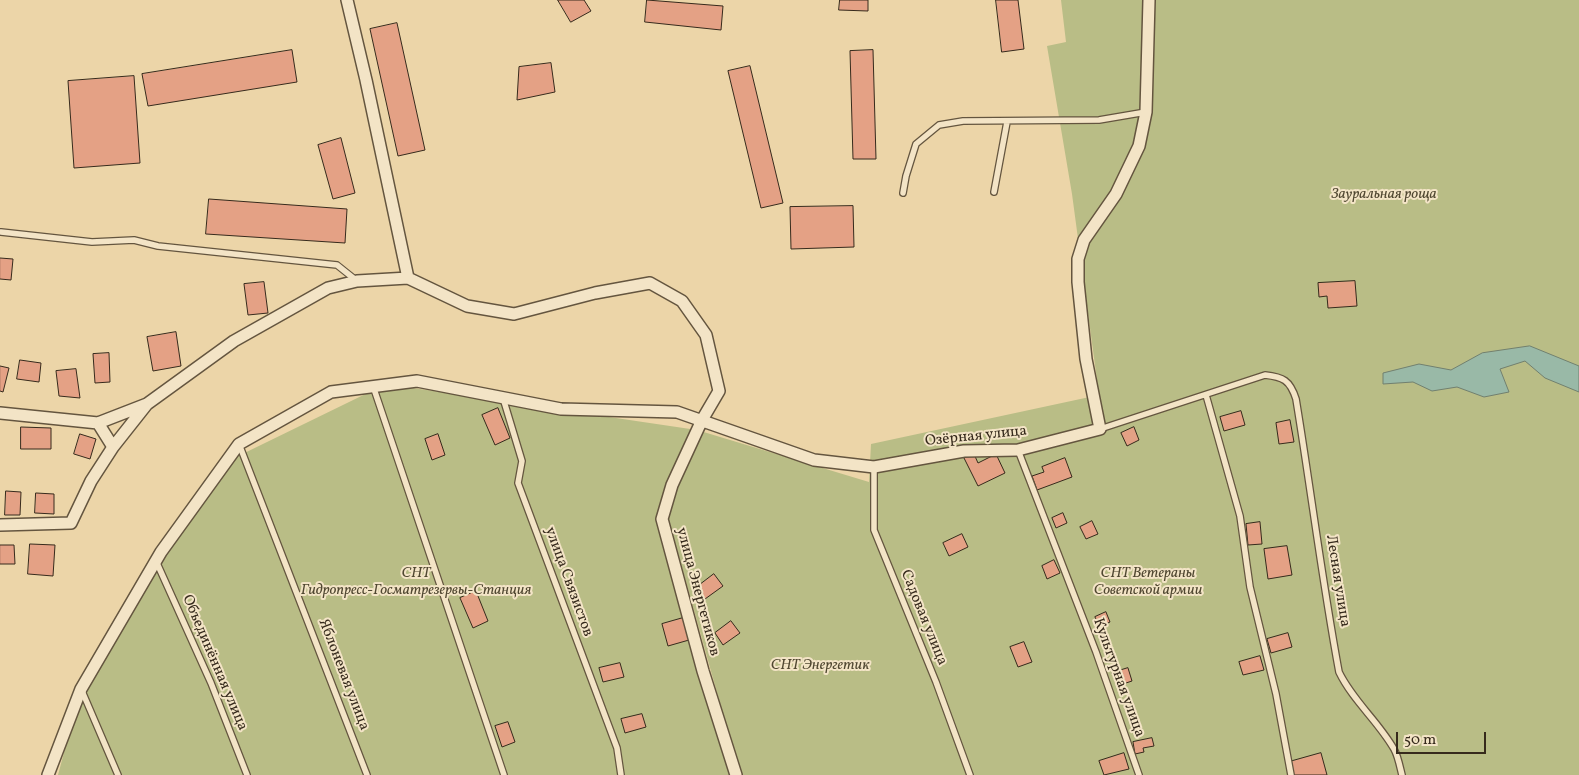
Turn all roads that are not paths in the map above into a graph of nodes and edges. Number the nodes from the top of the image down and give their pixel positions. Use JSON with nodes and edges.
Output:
{"nodes":[{"id":1,"x":347,"y":0,"type":"edge"},
{"id":2,"x":1149,"y":0,"type":"edge"},
{"id":3,"x":1146,"y":112,"type":"junction"},
{"id":4,"x":1007,"y":122,"type":"junction"},
{"id":5,"x":994,"y":192,"type":"dead end"},
{"id":6,"x":904,"y":193,"type":"dead end"},
{"id":7,"x":0,"y":232,"type":"edge"},
{"id":8,"x":408,"y":278,"type":"junction"},
{"id":9,"x":357,"y":280,"type":"junction"},
{"id":10,"x":1281,"y":377,"type":"joint"},
{"id":11,"x":373,"y":386,"type":"junction"},
{"id":12,"x":1206,"y":395,"type":"junction"},
{"id":13,"x":503,"y":396,"type":"junction"},
{"id":14,"x":147,"y":404,"type":"junction"},
{"id":15,"x":0,"y":413,"type":"edge"},
{"id":16,"x":702,"y":420,"type":"junction"},
{"id":17,"x":98,"y":422,"type":"junction"},
{"id":18,"x":1100,"y":429,"type":"junction"},
{"id":19,"x":239,"y":444,"type":"junction"},
{"id":20,"x":113,"y":447,"type":"junction"},
{"id":21,"x":1018,"y":450,"type":"junction"},
{"id":22,"x":874,"y":467,"type":"junction"},
{"id":23,"x":0,"y":525,"type":"edge"},
{"id":24,"x":156,"y":561,"type":"junction"},
{"id":25,"x":81,"y":689,"type":"junction"},
{"id":26,"x":48,"y":775,"type":"edge"},
{"id":27,"x":118,"y":775,"type":"edge"},
{"id":28,"x":248,"y":775,"type":"edge"},
{"id":29,"x":368,"y":775,"type":"edge"},
{"id":30,"x":504,"y":775,"type":"edge"},
{"id":31,"x":621,"y":775,"type":"edge"},
{"id":32,"x":736,"y":775,"type":"edge"},
{"id":33,"x":970,"y":775,"type":"edge"},
{"id":34,"x":1140,"y":775,"type":"edge"},
{"id":35,"x":1292,"y":775,"type":"edge"},
{"id":36,"x":1402,"y":775,"type":"edge"}],
"edges":[{"from":1,"to":8,"type":"street"},
{"from":2,"to":3,"type":"street"},
{"from":3,"to":4,"type":"lane"},
{"from":3,"to":18,"type":"street"},
{"from":4,"to":5,"type":"lane"},
{"from":4,"to":6,"type":"lane"},
{"from":7,"to":9,"type":"lane"},
{"from":8,"to":9,"type":"street"},
{"from":8,"to":16,"type":"street","name":"улица Энергетиков"},
{"from":9,"to":14,"type":"street"},
{"from":10,"to":12,"type":"lane","name":"Озёрная улица"},
{"from":10,"to":36,"type":"lane","name":"Лесная улица"},
{"from":11,"to":13,"type":"street","name":"Озёрная улица"},
{"from":11,"to":19,"type":"street","name":"Озёрная улица"},
{"from":11,"to":30,"type":"lane"},
{"from":12,"to":18,"type":"lane","name":"Озёрная улица"},
{"from":12,"to":35,"type":"lane"},
{"from":13,"to":16,"type":"street","name":"Озёрная улица"},
{"from":13,"to":31,"type":"lane","name":"улица Связистов"},
{"from":14,"to":17,"type":"street"},
{"from":14,"to":20,"type":"street"},
{"from":15,"to":17,"type":"street"},
{"from":16,"to":22,"type":"street","name":"Озёрная улица"},
{"from":16,"to":32,"type":"street","name":"улица Энергетиков"},
{"from":17,"to":20,"type":"street"},
{"from":18,"to":21,"type":"street","name":"Озёрная улица"},
{"from":19,"to":24,"type":"street"},
{"from":19,"to":29,"type":"lane","name":"Яблоневая улица"},
{"from":20,"to":23,"type":"street"},
{"from":21,"to":22,"type":"street","name":"Озёрная улица"},
{"from":21,"to":34,"type":"lane","name":"Культурная улица"},
{"from":22,"to":33,"type":"lane","name":"Садовая улица"},
{"from":24,"to":25,"type":"street"},
{"from":24,"to":28,"type":"lane","name":"Объединённая улица"},
{"from":25,"to":26,"type":"street"},
{"from":25,"to":27,"type":"lane"}]}
